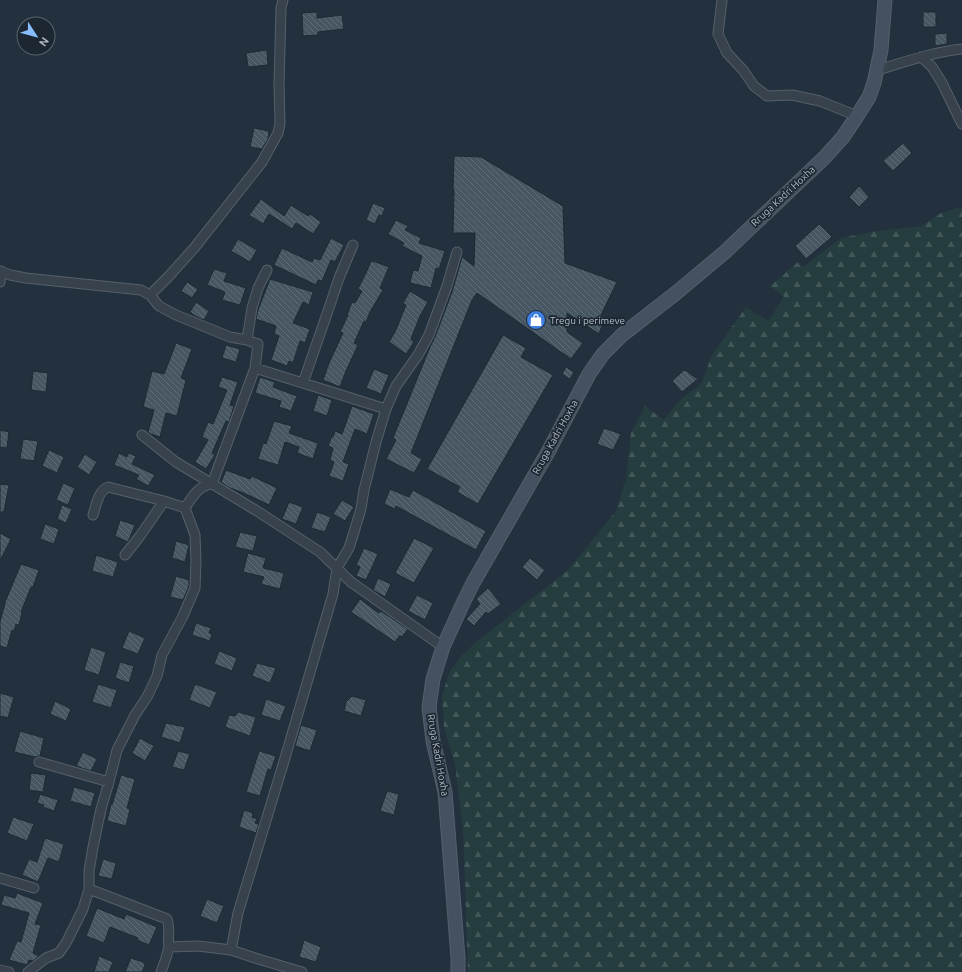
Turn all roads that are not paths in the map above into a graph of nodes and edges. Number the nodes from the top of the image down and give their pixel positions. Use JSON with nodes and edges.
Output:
{"nodes":[{"id":1,"x":283,"y":0,"type":"edge"},
{"id":2,"x":722,"y":0,"type":"edge"},
{"id":3,"x":886,"y":0,"type":"edge"},
{"id":4,"x":962,"y":49,"type":"edge"},
{"id":5,"x":921,"y":57,"type":"junction"},
{"id":6,"x":877,"y":70,"type":"junction"},
{"id":7,"x":857,"y":116,"type":"junction"},
{"id":8,"x":962,"y":124,"type":"edge"},
{"id":9,"x":353,"y":245,"type":"dead end"},
{"id":10,"x":457,"y":252,"type":"dead end"},
{"id":11,"x":267,"y":270,"type":"dead end"},
{"id":12,"x":1,"y":271,"type":"edge"},
{"id":13,"x":0,"y":282,"type":"edge"},
{"id":14,"x":150,"y":295,"type":"junction"},
{"id":15,"x":247,"y":340,"type":"junction"},
{"id":16,"x":255,"y":368,"type":"junction"},
{"id":17,"x":303,"y":383,"type":"junction"},
{"id":18,"x":386,"y":409,"type":"junction"},
{"id":19,"x":142,"y":435,"type":"dead end"},
{"id":20,"x":212,"y":484,"type":"junction"},
{"id":21,"x":164,"y":501,"type":"junction"},
{"id":22,"x":185,"y":508,"type":"junction"},
{"id":23,"x":93,"y":516,"type":"dead end"},
{"id":24,"x":125,"y":555,"type":"dead end"},
{"id":25,"x":337,"y":568,"type":"junction"},
{"id":26,"x":443,"y":647,"type":"junction"},
{"id":27,"x":39,"y":762,"type":"dead end"},
{"id":28,"x":109,"y":782,"type":"junction"},
{"id":29,"x":0,"y":878,"type":"edge"},
{"id":30,"x":34,"y":888,"type":"dead end"},
{"id":31,"x":89,"y":889,"type":"junction"},
{"id":32,"x":169,"y":947,"type":"junction"},
{"id":33,"x":231,"y":950,"type":"junction"},
{"id":34,"x":0,"y":970,"type":"edge"},
{"id":35,"x":9,"y":972,"type":"edge"},
{"id":36,"x":28,"y":972,"type":"edge"},
{"id":37,"x":162,"y":972,"type":"edge"},
{"id":38,"x":301,"y":972,"type":"edge"},
{"id":39,"x":458,"y":972,"type":"edge"}],
"edges":[{"from":1,"to":14,"type":"street"},
{"from":2,"to":7,"type":"street"},
{"from":3,"to":6,"type":"main road","name":"Rruga Kadri Hoxha"},
{"from":4,"to":5,"type":"street"},
{"from":5,"to":6,"type":"street"},
{"from":5,"to":8,"type":"street"},
{"from":6,"to":7,"type":"main road","name":"Rruga Kadri Hoxha"},
{"from":7,"to":26,"type":"main road","name":"Rruga Kadri Hoxha"},
{"from":9,"to":17,"type":"street"},
{"from":10,"to":18,"type":"street"},
{"from":11,"to":15,"type":"street"},
{"from":12,"to":13,"type":"street"},
{"from":12,"to":14,"type":"street"},
{"from":14,"to":15,"type":"street"},
{"from":15,"to":16,"type":"street"},
{"from":16,"to":17,"type":"street"},
{"from":16,"to":20,"type":"street"},
{"from":17,"to":18,"type":"street"},
{"from":18,"to":25,"type":"street"},
{"from":19,"to":20,"type":"street"},
{"from":20,"to":22,"type":"street"},
{"from":20,"to":25,"type":"street"},
{"from":21,"to":22,"type":"street"},
{"from":21,"to":23,"type":"street"},
{"from":21,"to":24,"type":"street"},
{"from":22,"to":28,"type":"street"},
{"from":25,"to":26,"type":"street"},
{"from":25,"to":33,"type":"street"},
{"from":26,"to":39,"type":"main road","name":"Rruga Kadri Hoxha"},
{"from":27,"to":28,"type":"street"},
{"from":28,"to":31,"type":"street"},
{"from":29,"to":30,"type":"street"},
{"from":31,"to":32,"type":"street"},
{"from":31,"to":36,"type":"street"},
{"from":32,"to":33,"type":"street"},
{"from":32,"to":37,"type":"street"},
{"from":33,"to":38,"type":"street"},
{"from":34,"to":35,"type":"street"}]}
